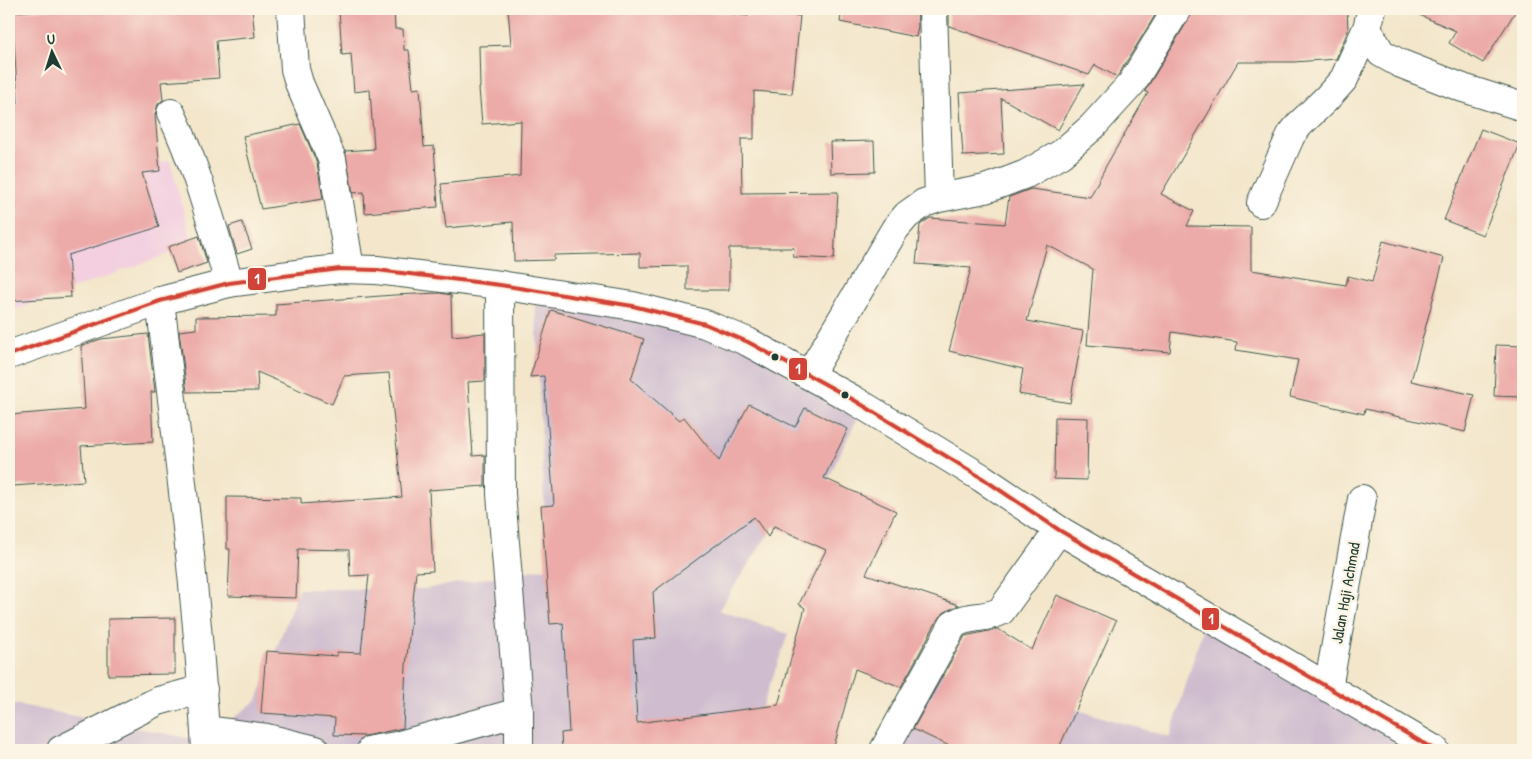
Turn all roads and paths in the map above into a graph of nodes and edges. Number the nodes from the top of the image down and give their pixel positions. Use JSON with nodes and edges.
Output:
{"nodes":[{"id":1,"x":291,"y":9,"type":"edge"},
{"id":2,"x":933,"y":9,"type":"edge"},
{"id":3,"x":1177,"y":9,"type":"edge"},
{"id":4,"x":1370,"y":18,"type":"edge"},
{"id":5,"x":1523,"y":107,"type":"edge"},
{"id":6,"x":171,"y":112,"type":"dead end"},
{"id":7,"x":939,"y":198,"type":"junction"},
{"id":8,"x":1261,"y":203,"type":"dead end"},
{"id":9,"x":350,"y":269,"type":"junction"},
{"id":10,"x":229,"y":283,"type":"junction"},
{"id":11,"x":500,"y":284,"type":"junction"},
{"id":12,"x":160,"y":301,"type":"junction"},
{"id":13,"x":9,"y":355,"type":"edge"},
{"id":14,"x":809,"y":376,"type":"junction"},
{"id":15,"x":1362,"y":498,"type":"dead end"},
{"id":16,"x":1059,"y":530,"type":"junction"},
{"id":17,"x":1328,"y":688,"type":"junction"},
{"id":18,"x":203,"y":689,"type":"junction"},
{"id":19,"x":519,"y":712,"type":"junction"},
{"id":20,"x":206,"y":740,"type":"edge"},
{"id":21,"x":61,"y":750,"type":"edge"},
{"id":22,"x":316,"y":750,"type":"edge"},
{"id":23,"x":371,"y":750,"type":"edge"},
{"id":24,"x":519,"y":750,"type":"edge"},
{"id":25,"x":884,"y":750,"type":"edge"},
{"id":26,"x":1435,"y":750,"type":"edge"}],
"edges":[{"from":1,"to":9,"type":"street"},
{"from":2,"to":7,"type":"street"},
{"from":3,"to":7,"type":"street"},
{"from":4,"to":5,"type":"street"},
{"from":4,"to":8,"type":"street"},
{"from":6,"to":10,"type":"street"},
{"from":7,"to":14,"type":"street"},
{"from":9,"to":10,"type":"street"},
{"from":9,"to":11,"type":"street"},
{"from":10,"to":12,"type":"street"},
{"from":11,"to":14,"type":"street"},
{"from":11,"to":19,"type":"street"},
{"from":12,"to":13,"type":"street"},
{"from":12,"to":18,"type":"street"},
{"from":14,"to":16,"type":"street"},
{"from":15,"to":17,"type":"street","name":"Jalan Haji Achmad"},
{"from":16,"to":17,"type":"street"},
{"from":16,"to":25,"type":"street"},
{"from":17,"to":26,"type":"street"},
{"from":18,"to":20,"type":"street"},
{"from":18,"to":21,"type":"street"},
{"from":19,"to":23,"type":"street"},
{"from":19,"to":24,"type":"street"},
{"from":20,"to":22,"type":"street"}]}
